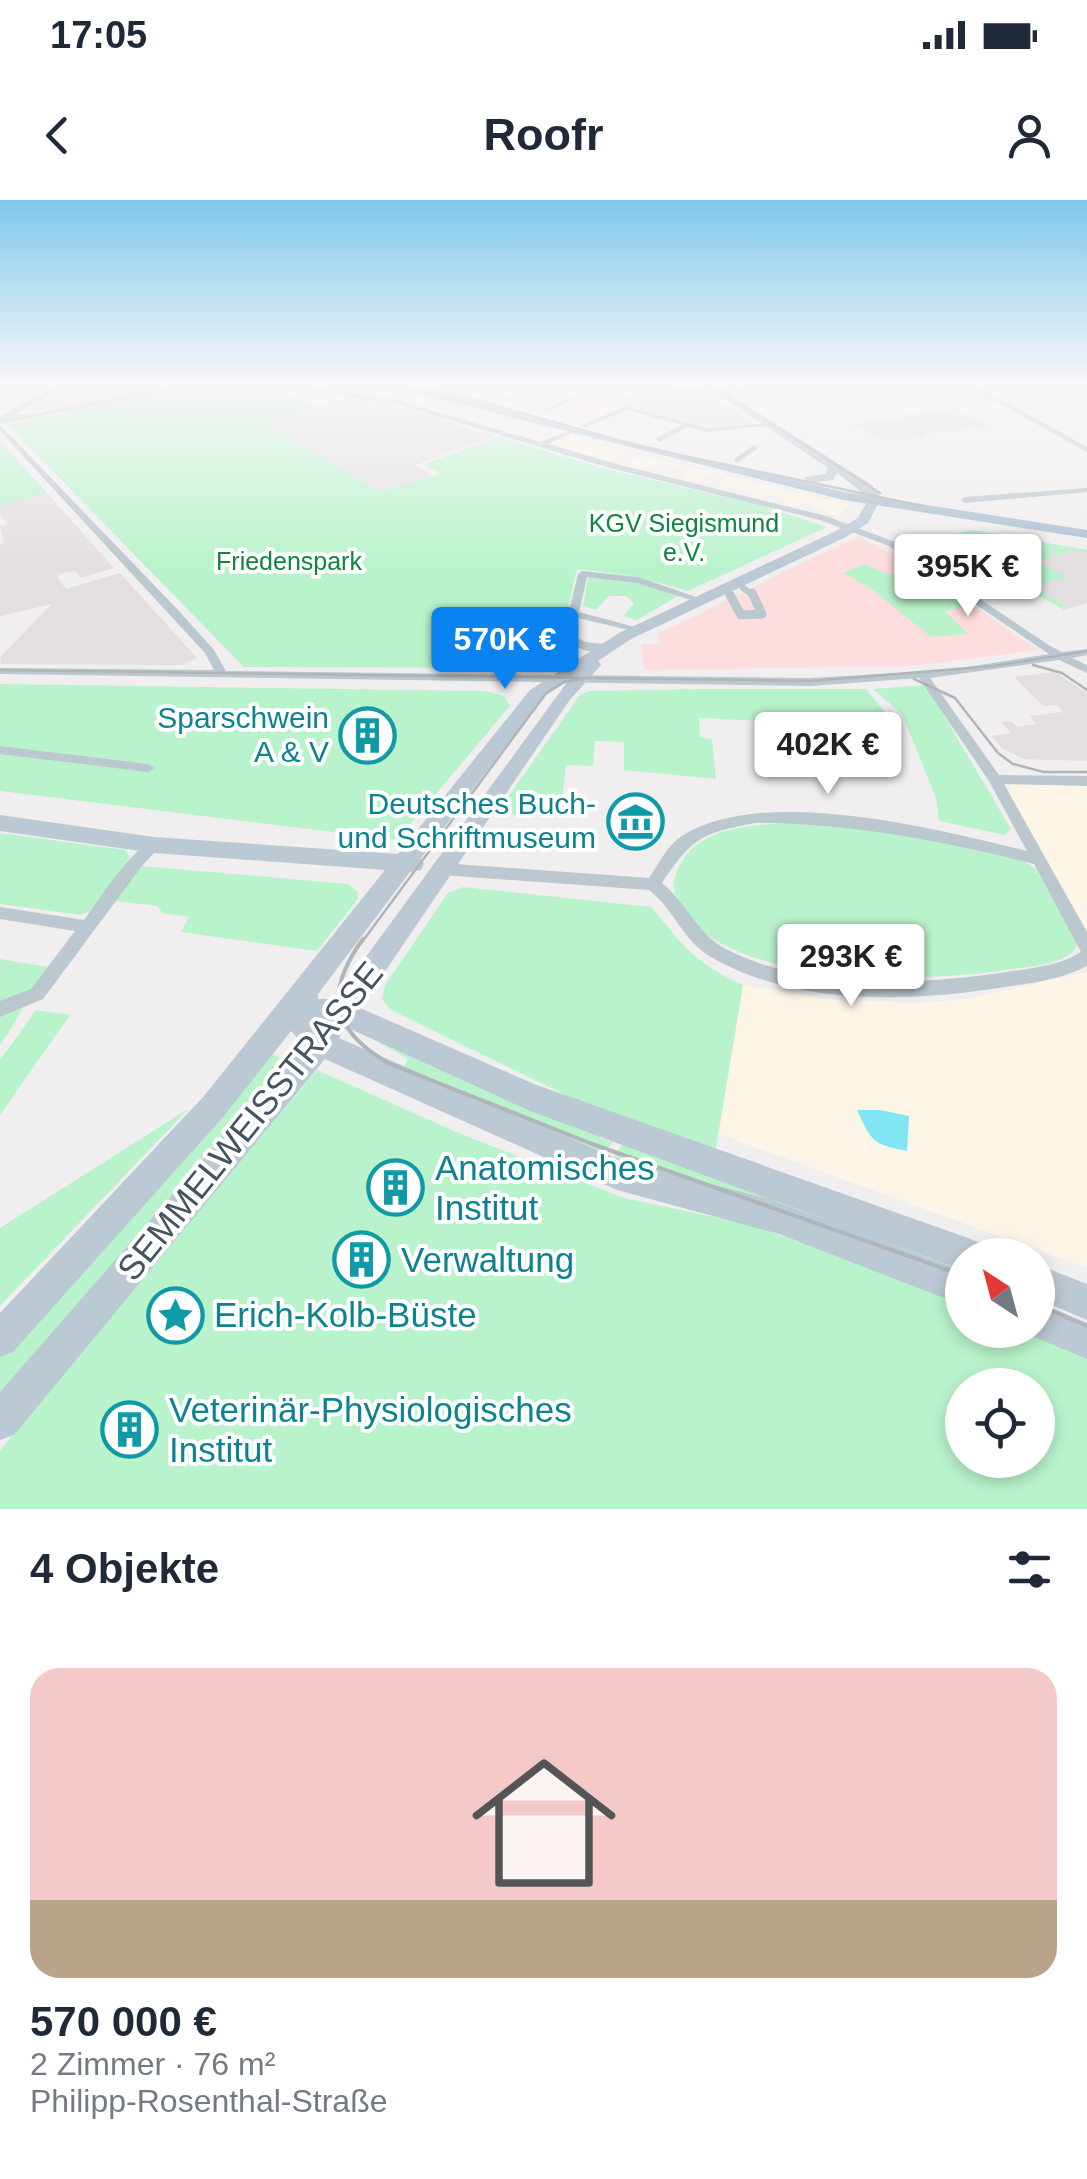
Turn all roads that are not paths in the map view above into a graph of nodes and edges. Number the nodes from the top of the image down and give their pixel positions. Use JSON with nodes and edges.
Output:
{"nodes":[{"id":1,"x":22,"y":444,"type":"edge"},
{"id":2,"x":537,"y":444,"type":"edge"},
{"id":3,"x":641,"y":444,"type":"edge"},
{"id":4,"x":649,"y":444,"type":"edge"},
{"id":5,"x":801,"y":444,"type":"edge"},
{"id":6,"x":540,"y":445,"type":"joint"},
{"id":7,"x":754,"y":448,"type":"dead end"},
{"id":8,"x":737,"y":460,"type":"dead end"},
{"id":9,"x":836,"y":466,"type":"junction"},
{"id":10,"x":809,"y":480,"type":"junction"},
{"id":11,"x":1087,"y":490,"type":"edge"},
{"id":12,"x":965,"y":500,"type":"dead end"},
{"id":13,"x":870,"y":502,"type":"junction"},
{"id":14,"x":852,"y":528,"type":"junction"},
{"id":15,"x":1087,"y":531,"type":"edge"},
{"id":16,"x":743,"y":588,"type":"dead end"},
{"id":17,"x":730,"y":594,"type":"dead end"},
{"id":18,"x":696,"y":599,"type":"junction"},
{"id":19,"x":574,"y":614,"type":"junction"},
{"id":20,"x":641,"y":630,"type":"junction"},
{"id":21,"x":605,"y":648,"type":"junction"},
{"id":22,"x":1087,"y":652,"type":"edge"},
{"id":23,"x":1063,"y":657,"type":"junction"},
{"id":24,"x":1087,"y":670,"type":"edge"},
{"id":25,"x":0,"y":671,"type":"edge"},
{"id":26,"x":222,"y":674,"type":"junction"},
{"id":27,"x":922,"y":675,"type":"junction"},
{"id":28,"x":553,"y":680,"type":"junction"},
{"id":29,"x":576,"y":680,"type":"junction"},
{"id":30,"x":0,"y":750,"type":"edge"},
{"id":31,"x":148,"y":768,"type":"dead end"},
{"id":32,"x":994,"y":778,"type":"junction"},
{"id":33,"x":1087,"y":781,"type":"edge"},
{"id":34,"x":0,"y":823,"type":"edge"},
{"id":35,"x":154,"y":845,"type":"junction"},
{"id":36,"x":1038,"y":859,"type":"junction"},
{"id":37,"x":405,"y":862,"type":"junction"},
{"id":38,"x":442,"y":868,"type":"junction"},
{"id":39,"x":653,"y":884,"type":"junction"},
{"id":40,"x":0,"y":913,"type":"edge"},
{"id":41,"x":89,"y":927,"type":"junction"},
{"id":42,"x":1086,"y":946,"type":"edge"},
{"id":43,"x":0,"y":1009,"type":"edge"},
{"id":44,"x":344,"y":1012,"type":"junction"},
{"id":45,"x":290,"y":1019,"type":"junction"},
{"id":46,"x":321,"y":1044,"type":"junction"},
{"id":47,"x":945,"y":1246,"type":"edge"},
{"id":48,"x":945,"y":1281,"type":"edge"},
{"id":49,"x":1055,"y":1289,"type":"edge"},
{"id":50,"x":1087,"y":1302,"type":"edge"},
{"id":51,"x":1055,"y":1327,"type":"edge"},
{"id":52,"x":0,"y":1339,"type":"edge"},
{"id":53,"x":1087,"y":1341,"type":"edge"},
{"id":54,"x":0,"y":1421,"type":"edge"}],
"edges":[{"from":1,"to":26,"type":"street"},
{"from":2,"to":6,"type":"street"},
{"from":3,"to":13,"type":"main road"},
{"from":4,"to":10,"type":"main road"},
{"from":5,"to":9,"type":"main road"},
{"from":6,"to":14,"type":"street"},
{"from":7,"to":8,"type":"street"},
{"from":9,"to":10,"type":"main road"},
{"from":9,"to":13,"type":"main road"},
{"from":10,"to":13,"type":"main road"},
{"from":11,"to":12,"type":"street"},
{"from":13,"to":14,"type":"main road","name":"SEMMELWEISSTRASSE"},
{"from":13,"to":15,"type":"main road"},
{"from":13,"to":15,"type":"main road"},
{"from":14,"to":18,"type":"main road","name":"SEMMELWEISSTRASSE"},
{"from":14,"to":23,"type":"street"},
{"from":16,"to":17,"type":"street"},
{"from":18,"to":19,"type":"street"},
{"from":18,"to":20,"type":"main road","name":"SEMMELWEISSTRASSE"},
{"from":19,"to":20,"type":"street"},
{"from":19,"to":21,"type":"street"},
{"from":20,"to":21,"type":"main road","name":"SEMMELWEISSTRASSE"},
{"from":20,"to":29,"type":"main road","name":"SEMMELWEISSTRASSE"},
{"from":21,"to":28,"type":"main road","name":"SEMMELWEISSTRASSE"},
{"from":22,"to":23,"type":"street"},
{"from":23,"to":24,"type":"street"},
{"from":23,"to":27,"type":"street"},
{"from":25,"to":26,"type":"street"},
{"from":26,"to":28,"type":"street"},
{"from":27,"to":29,"type":"street"},
{"from":27,"to":32,"type":"street"},
{"from":28,"to":29,"type":"street"},
{"from":28,"to":37,"type":"main road","name":"SEMMELWEISSTRASSE"},
{"from":29,"to":38,"type":"main road","name":"SEMMELWEISSTRASSE"},
{"from":30,"to":31,"type":"street"},
{"from":32,"to":33,"type":"street"},
{"from":32,"to":36,"type":"street"},
{"from":34,"to":35,"type":"main road"},
{"from":35,"to":37,"type":"main road"},
{"from":35,"to":41,"type":"street"},
{"from":36,"to":39,"type":"street"},
{"from":36,"to":42,"type":"street"},
{"from":37,"to":38,"type":"main road"},
{"from":37,"to":45,"type":"main road","name":"SEMMELWEISSTRASSE"},
{"from":38,"to":39,"type":"street"},
{"from":38,"to":44,"type":"main road","name":"SEMMELWEISSTRASSE"},
{"from":39,"to":42,"type":"street"},
{"from":40,"to":41,"type":"street"},
{"from":41,"to":43,"type":"street"},
{"from":44,"to":45,"type":"main road"},
{"from":44,"to":46,"type":"main road","name":"SEMMELWEISSTRASSE"},
{"from":44,"to":47,"type":"main road"},
{"from":45,"to":46,"type":"main road"},
{"from":45,"to":52,"type":"main road","name":"SEMMELWEISSTRASSE"},
{"from":46,"to":48,"type":"main road"},
{"from":46,"to":54,"type":"main road","name":"SEMMELWEISSTRASSE"},
{"from":49,"to":50,"type":"main road"},
{"from":51,"to":53,"type":"main road"}]}
